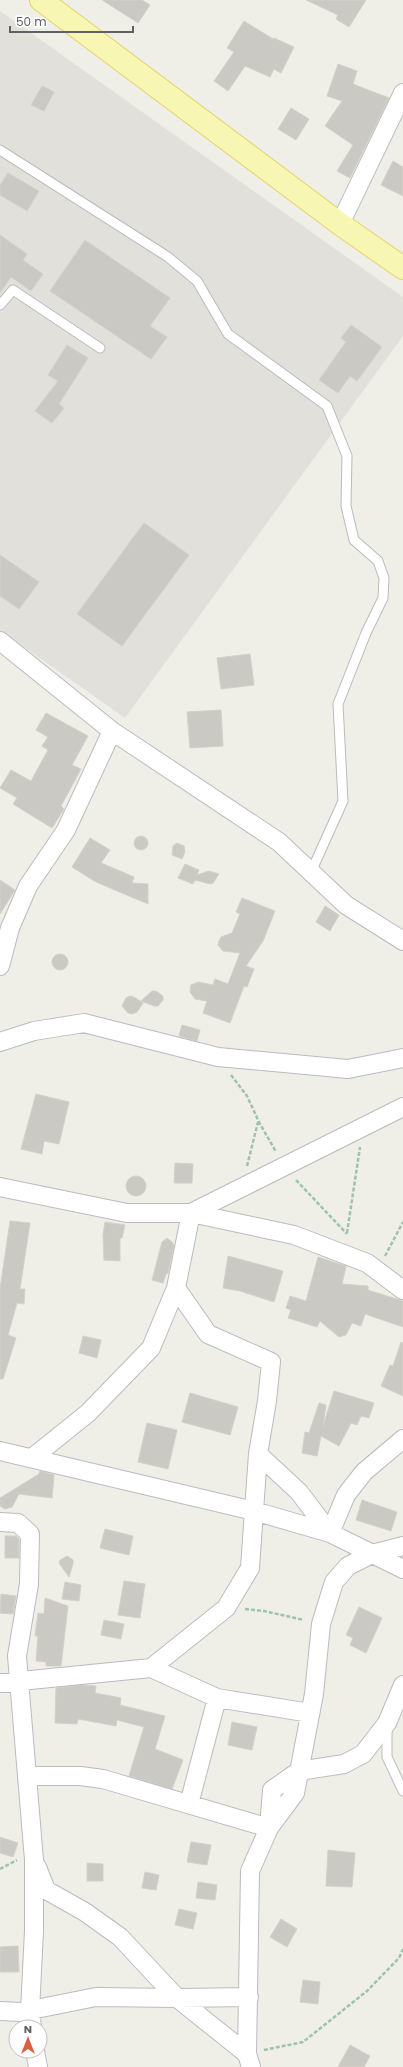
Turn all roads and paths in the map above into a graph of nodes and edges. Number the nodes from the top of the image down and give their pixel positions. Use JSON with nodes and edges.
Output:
{"nodes":[{"id":1,"x":42,"y":0,"type":"edge"},
{"id":2,"x":403,"y":93,"type":"edge"},
{"id":3,"x":0,"y":150,"type":"edge"},
{"id":4,"x":340,"y":224,"type":"junction"},
{"id":5,"x":403,"y":268,"type":"edge"},
{"id":6,"x":0,"y":305,"type":"edge"},
{"id":7,"x":100,"y":348,"type":"dead end"},
{"id":8,"x":0,"y":641,"type":"edge"},
{"id":9,"x":112,"y":731,"type":"junction"},
{"id":10,"x":311,"y":872,"type":"junction"},
{"id":11,"x":403,"y":941,"type":"edge"},
{"id":12,"x":0,"y":966,"type":"edge"},
{"id":13,"x":0,"y":1042,"type":"edge"},
{"id":14,"x":218,"y":1057,"type":"junction"},
{"id":15,"x":403,"y":1058,"type":"edge"},
{"id":16,"x":403,"y":1107,"type":"edge"},
{"id":17,"x":259,"y":1122,"type":"junction"},
{"id":18,"x":364,"y":1127,"type":"junction"},
{"id":19,"x":284,"y":1167,"type":"junction"},
{"id":20,"x":0,"y":1187,"type":"edge"},
{"id":21,"x":238,"y":1190,"type":"junction"},
{"id":22,"x":191,"y":1213,"type":"junction"},
{"id":23,"x":403,"y":1222,"type":"edge"},
{"id":24,"x":347,"y":1234,"type":"junction"},
{"id":25,"x":344,"y":1254,"type":"junction"},
{"id":26,"x":378,"y":1271,"type":"junction"},
{"id":27,"x":176,"y":1288,"type":"junction"},
{"id":28,"x":403,"y":1290,"type":"edge"},
{"id":29,"x":403,"y":1439,"type":"edge"},
{"id":30,"x":0,"y":1450,"type":"edge"},
{"id":31,"x":258,"y":1454,"type":"junction"},
{"id":32,"x":32,"y":1458,"type":"junction"},
{"id":33,"x":254,"y":1511,"type":"junction"},
{"id":34,"x":0,"y":1522,"type":"edge"},
{"id":35,"x":330,"y":1533,"type":"junction"},
{"id":36,"x":403,"y":1546,"type":"edge"},
{"id":37,"x":372,"y":1554,"type":"junction"},
{"id":38,"x":403,"y":1569,"type":"edge"},
{"id":39,"x":226,"y":1608,"type":"junction"},
{"id":40,"x":321,"y":1624,"type":"junction"},
{"id":41,"x":151,"y":1668,"type":"junction"},
{"id":42,"x":19,"y":1680,"type":"junction"},
{"id":43,"x":0,"y":1683,"type":"edge"},
{"id":44,"x":403,"y":1685,"type":"edge"},
{"id":45,"x":217,"y":1698,"type":"junction"},
{"id":46,"x":310,"y":1712,"type":"junction"},
{"id":47,"x":387,"y":1723,"type":"junction"},
{"id":48,"x":299,"y":1771,"type":"junction"},
{"id":49,"x":27,"y":1776,"type":"junction"},
{"id":50,"x":403,"y":1791,"type":"edge"},
{"id":51,"x":189,"y":1804,"type":"junction"},
{"id":52,"x":270,"y":1828,"type":"junction"},
{"id":53,"x":34,"y":1860,"type":"junction"},
{"id":54,"x":403,"y":1949,"type":"edge"},
{"id":55,"x":249,"y":1997,"type":"junction"},
{"id":56,"x":177,"y":1998,"type":"junction"},
{"id":57,"x":0,"y":2011,"type":"edge"},
{"id":58,"x":31,"y":2019,"type":"edge"},
{"id":59,"x":249,"y":2060,"type":"edge"}],
"edges":[{"from":1,"to":4,"type":"main road"},
{"from":2,"to":4,"type":"street"},
{"from":3,"to":10,"type":"lane"},
{"from":4,"to":5,"type":"main road"},
{"from":6,"to":7,"type":"lane"},
{"from":8,"to":9,"type":"street"},
{"from":9,"to":10,"type":"street"},
{"from":9,"to":12,"type":"street"},
{"from":10,"to":11,"type":"street"},
{"from":13,"to":14,"type":"street"},
{"from":14,"to":15,"type":"street"},
{"from":14,"to":17,"type":"path"},
{"from":16,"to":18,"type":"street"},
{"from":17,"to":19,"type":"path"},
{"from":17,"to":21,"type":"path"},
{"from":18,"to":19,"type":"street"},
{"from":18,"to":24,"type":"path"},
{"from":19,"to":21,"type":"street"},
{"from":19,"to":24,"type":"path"},
{"from":20,"to":22,"type":"street"},
{"from":21,"to":22,"type":"street"},
{"from":22,"to":25,"type":"street"},
{"from":22,"to":27,"type":"street"},
{"from":23,"to":26,"type":"path"},
{"from":24,"to":25,"type":"path"},
{"from":25,"to":26,"type":"street"},
{"from":26,"to":28,"type":"street"},
{"from":27,"to":31,"type":"street"},
{"from":27,"to":32,"type":"street"},
{"from":29,"to":35,"type":"street"},
{"from":30,"to":32,"type":"street"},
{"from":31,"to":33,"type":"street"},
{"from":31,"to":35,"type":"street"},
{"from":32,"to":33,"type":"street"},
{"from":33,"to":35,"type":"street"},
{"from":33,"to":39,"type":"street"},
{"from":34,"to":42,"type":"street"},
{"from":35,"to":37,"type":"street"},
{"from":36,"to":37,"type":"street"},
{"from":37,"to":38,"type":"street"},
{"from":37,"to":40,"type":"street"},
{"from":39,"to":40,"type":"path"},
{"from":39,"to":41,"type":"street"},
{"from":40,"to":46,"type":"street"},
{"from":41,"to":42,"type":"street"},
{"from":41,"to":45,"type":"street"},
{"from":42,"to":43,"type":"street"},
{"from":42,"to":49,"type":"street"},
{"from":44,"to":47,"type":"street"},
{"from":45,"to":46,"type":"street"},
{"from":45,"to":51,"type":"street"},
{"from":46,"to":48,"type":"street"},
{"from":47,"to":48,"type":"street"},
{"from":47,"to":50,"type":"lane"},
{"from":48,"to":52,"type":"street"},
{"from":49,"to":51,"type":"street"},
{"from":49,"to":53,"type":"street"},
{"from":51,"to":52,"type":"street"},
{"from":52,"to":55,"type":"street"},
{"from":53,"to":56,"type":"street"},
{"from":53,"to":58,"type":"street"},
{"from":54,"to":59,"type":"path"},
{"from":55,"to":56,"type":"street"},
{"from":55,"to":59,"type":"street"},
{"from":56,"to":58,"type":"street"},
{"from":56,"to":59,"type":"street"},
{"from":57,"to":58,"type":"street"}]}
